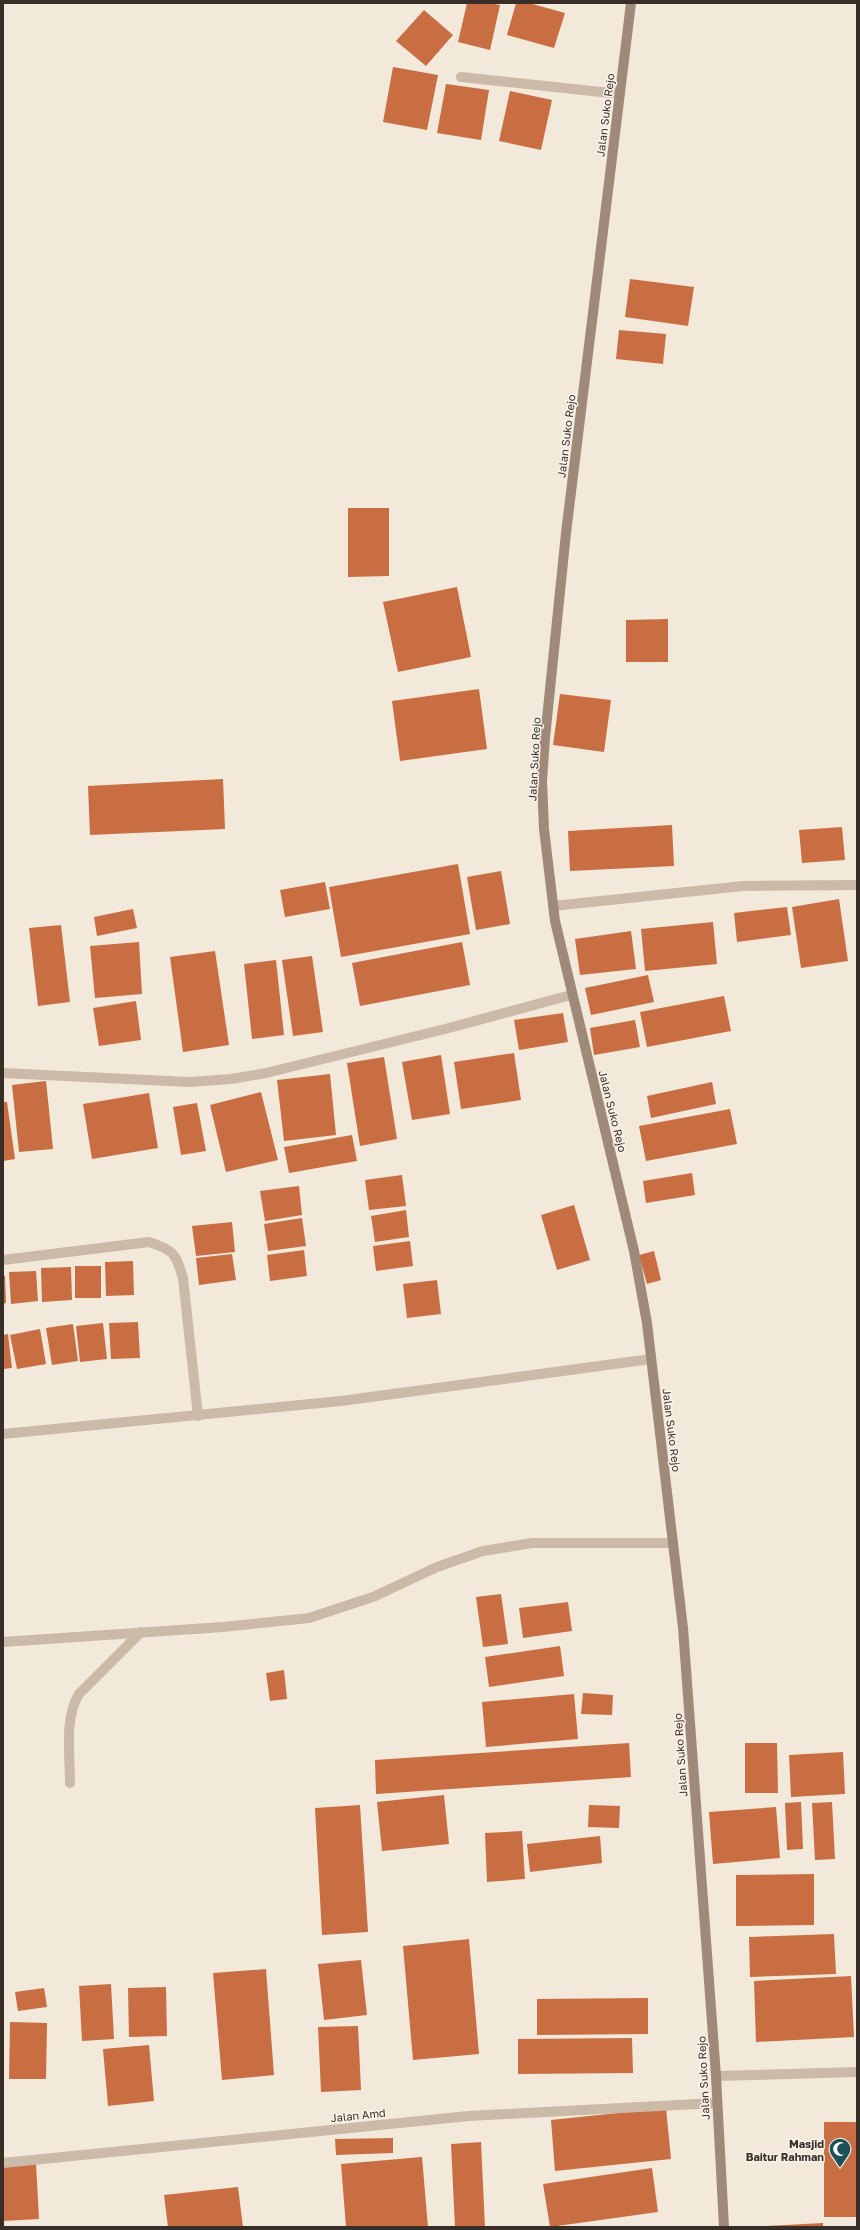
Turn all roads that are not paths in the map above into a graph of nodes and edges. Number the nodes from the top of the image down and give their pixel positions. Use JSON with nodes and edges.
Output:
{"nodes":[{"id":1,"x":631,"y":3,"type":"edge"},
{"id":2,"x":461,"y":76,"type":"dead end"},
{"id":3,"x":620,"y":94,"type":"junction"},
{"id":4,"x":857,"y":885,"type":"edge"},
{"id":5,"x":553,"y":906,"type":"junction"},
{"id":6,"x":571,"y":995,"type":"junction"},
{"id":7,"x":3,"y":1073,"type":"edge"},
{"id":8,"x":3,"y":1260,"type":"edge"},
{"id":9,"x":651,"y":1359,"type":"junction"},
{"id":10,"x":198,"y":1416,"type":"junction"},
{"id":11,"x":3,"y":1434,"type":"edge"},
{"id":12,"x":673,"y":1543,"type":"junction"},
{"id":13,"x":141,"y":1632,"type":"junction"},
{"id":14,"x":3,"y":1642,"type":"edge"},
{"id":15,"x":70,"y":1783,"type":"dead end"},
{"id":16,"x":857,"y":2072,"type":"edge"},
{"id":17,"x":716,"y":2076,"type":"junction"},
{"id":18,"x":716,"y":2103,"type":"junction"},
{"id":19,"x":3,"y":2163,"type":"edge"},
{"id":20,"x":724,"y":2227,"type":"edge"}],
"edges":[{"from":1,"to":3,"type":"main road","name":"Jalan Suko Rejo"},
{"from":2,"to":3,"type":"street"},
{"from":3,"to":5,"type":"main road","name":"Jalan Suko Rejo"},
{"from":4,"to":5,"type":"street"},
{"from":5,"to":6,"type":"main road","name":"Jalan Suko Rejo"},
{"from":6,"to":7,"type":"street"},
{"from":6,"to":9,"type":"main road","name":"Jalan Suko Rejo"},
{"from":8,"to":10,"type":"street"},
{"from":9,"to":10,"type":"street"},
{"from":9,"to":12,"type":"main road","name":"Jalan Suko Rejo"},
{"from":10,"to":11,"type":"street"},
{"from":12,"to":13,"type":"street"},
{"from":12,"to":17,"type":"main road","name":"Jalan Suko Rejo"},
{"from":13,"to":14,"type":"street"},
{"from":13,"to":15,"type":"street"},
{"from":16,"to":17,"type":"street"},
{"from":17,"to":18,"type":"main road","name":"Jalan Suko Rejo"},
{"from":18,"to":19,"type":"street","name":"Jalan Amd"},
{"from":18,"to":20,"type":"main road","name":"Jalan Suko Rejo"}]}
